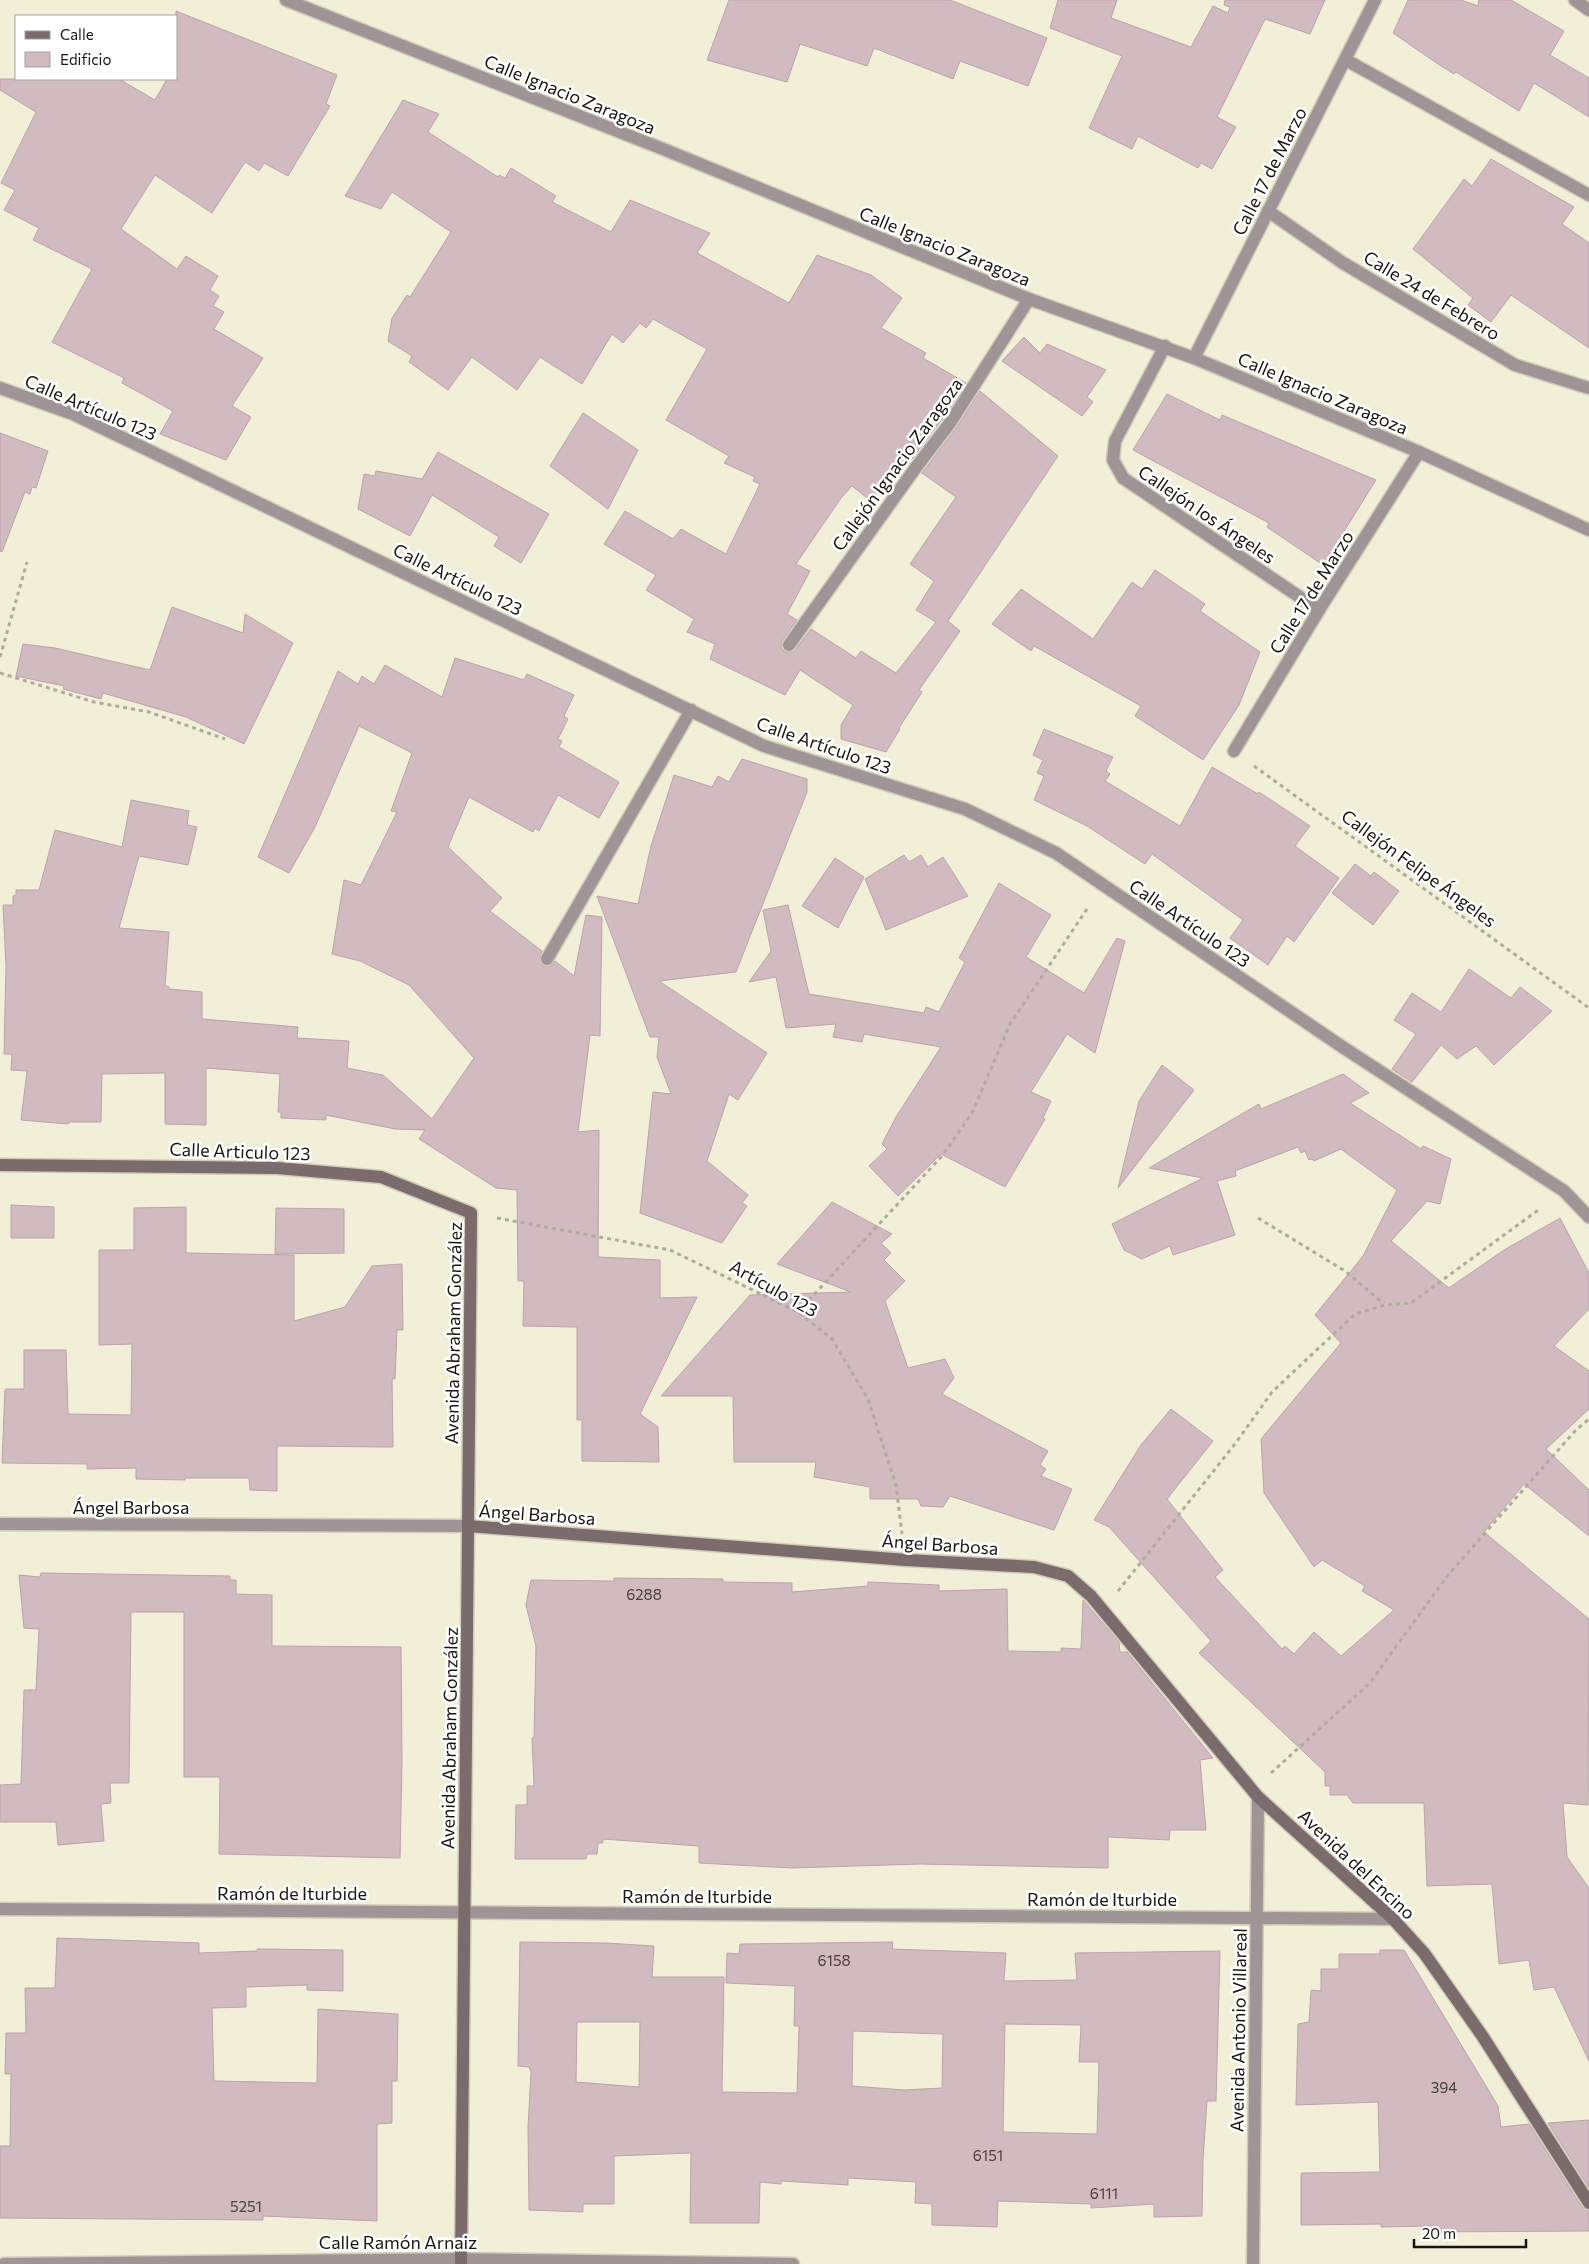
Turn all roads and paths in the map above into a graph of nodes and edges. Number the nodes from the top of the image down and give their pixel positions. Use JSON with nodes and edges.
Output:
{"nodes":[{"id":1,"x":286,"y":0,"type":"edge"},
{"id":2,"x":1375,"y":0,"type":"edge"},
{"id":3,"x":1575,"y":0,"type":"edge"},
{"id":4,"x":1589,"y":10,"type":"edge"},
{"id":5,"x":1346,"y":60,"type":"junction"},
{"id":6,"x":1589,"y":195,"type":"edge"},
{"id":7,"x":1268,"y":212,"type":"junction"},
{"id":8,"x":1029,"y":299,"type":"junction"},
{"id":9,"x":1165,"y":346,"type":"junction"},
{"id":10,"x":1194,"y":358,"type":"junction"},
{"id":11,"x":0,"y":388,"type":"edge"},
{"id":12,"x":1589,"y":388,"type":"edge"},
{"id":13,"x":1419,"y":452,"type":"junction"},
{"id":14,"x":1589,"y":530,"type":"edge"},
{"id":15,"x":27,"y":562,"type":"dead end"},
{"id":16,"x":1319,"y":610,"type":"junction"},
{"id":17,"x":789,"y":645,"type":"dead end"},
{"id":18,"x":0,"y":657,"type":"edge"},
{"id":19,"x":0,"y":673,"type":"edge"},
{"id":20,"x":691,"y":710,"type":"junction"},
{"id":21,"x":225,"y":739,"type":"dead end"},
{"id":22,"x":1234,"y":751,"type":"joint"},
{"id":23,"x":1104,"y":885,"type":"junction"},
{"id":24,"x":547,"y":959,"type":"dead end"},
{"id":25,"x":1589,"y":1008,"type":"edge"},
{"id":26,"x":0,"y":1165,"type":"edge"},
{"id":27,"x":1564,"y":1191,"type":"junction"},
{"id":28,"x":471,"y":1213,"type":"junction"},
{"id":29,"x":1589,"y":1217,"type":"edge"},
{"id":30,"x":1258,"y":1218,"type":"dead end"},
{"id":31,"x":1385,"y":1305,"type":"junction"},
{"id":32,"x":798,"y":1312,"type":"junction"},
{"id":33,"x":1589,"y":1420,"type":"edge"},
{"id":34,"x":0,"y":1524,"type":"edge"},
{"id":35,"x":468,"y":1526,"type":"junction"},
{"id":36,"x":906,"y":1560,"type":"junction"},
{"id":37,"x":1068,"y":1576,"type":"joint"},
{"id":38,"x":1103,"y":1610,"type":"junction"},
{"id":39,"x":1255,"y":1793,"type":"junction"},
{"id":40,"x":0,"y":1908,"type":"edge"},
{"id":41,"x":465,"y":1912,"type":"junction"},
{"id":42,"x":1257,"y":1918,"type":"junction"},
{"id":43,"x":1393,"y":1919,"type":"junction"},
{"id":44,"x":1589,"y":2203,"type":"edge"},
{"id":45,"x":461,"y":2261,"type":"edge"},
{"id":46,"x":4,"y":2264,"type":"edge"},
{"id":47,"x":793,"y":2264,"type":"edge"},
{"id":48,"x":1253,"y":2264,"type":"edge"}],
"edges":[{"from":1,"to":8,"type":"street","name":"Calle Ignacio Zaragoza"},
{"from":2,"to":5,"type":"street","name":"Calle 17 de Marzo"},
{"from":3,"to":4,"type":"street"},
{"from":5,"to":6,"type":"street"},
{"from":5,"to":7,"type":"street","name":"Calle 17 de Marzo"},
{"from":7,"to":10,"type":"street","name":"Calle 17 de Marzo"},
{"from":7,"to":12,"type":"street","name":"Calle 24 de Febrero"},
{"from":8,"to":9,"type":"street","name":"Calle Ignacio Zaragoza"},
{"from":8,"to":17,"type":"street","name":"Callejón Ignacio Zaragoza"},
{"from":9,"to":10,"type":"street","name":"Calle Ignacio Zaragoza"},
{"from":9,"to":16,"type":"street","name":"Callejón los Ángeles"},
{"from":10,"to":13,"type":"street","name":"Calle Ignacio Zaragoza"},
{"from":11,"to":20,"type":"street","name":"Calle Artículo 123"},
{"from":13,"to":14,"type":"street","name":"Calle Ignacio Zaragoza"},
{"from":13,"to":16,"type":"street","name":"Calle 17 de Marzo"},
{"from":15,"to":18,"type":"path"},
{"from":16,"to":22,"type":"street","name":"Calle 17 de Marzo"},
{"from":19,"to":21,"type":"path"},
{"from":20,"to":23,"type":"street","name":"Calle Artículo 123"},
{"from":20,"to":24,"type":"street"},
{"from":22,"to":25,"type":"path","name":"Callejón Felipe Ángeles"},
{"from":23,"to":27,"type":"street","name":"Calle Artículo 123"},
{"from":23,"to":32,"type":"path"},
{"from":26,"to":28,"type":"main road","name":"Calle Articulo 123"},
{"from":27,"to":29,"type":"street","name":"Calle Artículo 123"},
{"from":27,"to":31,"type":"path"},
{"from":28,"to":32,"type":"path","name":"Artículo 123"},
{"from":28,"to":35,"type":"main road","name":"Avenida Abraham González"},
{"from":30,"to":31,"type":"path"},
{"from":31,"to":38,"type":"path"},
{"from":32,"to":36,"type":"path","name":"Artículo 123"},
{"from":33,"to":39,"type":"path"},
{"from":34,"to":35,"type":"street","name":"Ángel Barbosa"},
{"from":35,"to":36,"type":"main road","name":"Ángel Barbosa"},
{"from":35,"to":41,"type":"main road","name":"Avenida Abraham González"},
{"from":36,"to":37,"type":"main road","name":"Ángel Barbosa"},
{"from":37,"to":38,"type":"main road","name":"Avenida del Encino"},
{"from":38,"to":39,"type":"main road","name":"Avenida del Encino"},
{"from":39,"to":42,"type":"street","name":"Avenida Antonio Villareal"},
{"from":39,"to":43,"type":"main road","name":"Avenida del Encino"},
{"from":40,"to":41,"type":"street","name":"Ramón de Iturbide"},
{"from":41,"to":42,"type":"street","name":"Ramón de Iturbide"},
{"from":41,"to":45,"type":"main road","name":"Avenida Abraham González"},
{"from":42,"to":43,"type":"street","name":"Ramón de Iturbide"},
{"from":42,"to":48,"type":"street","name":"Avenida Antonio Villareal"},
{"from":43,"to":44,"type":"main road","name":"Avenida del Encino"},
{"from":45,"to":46,"type":"street","name":"Calle Ramón Arnaiz"},
{"from":45,"to":47,"type":"street","name":"Calle Ramón Arnaiz"}]}
